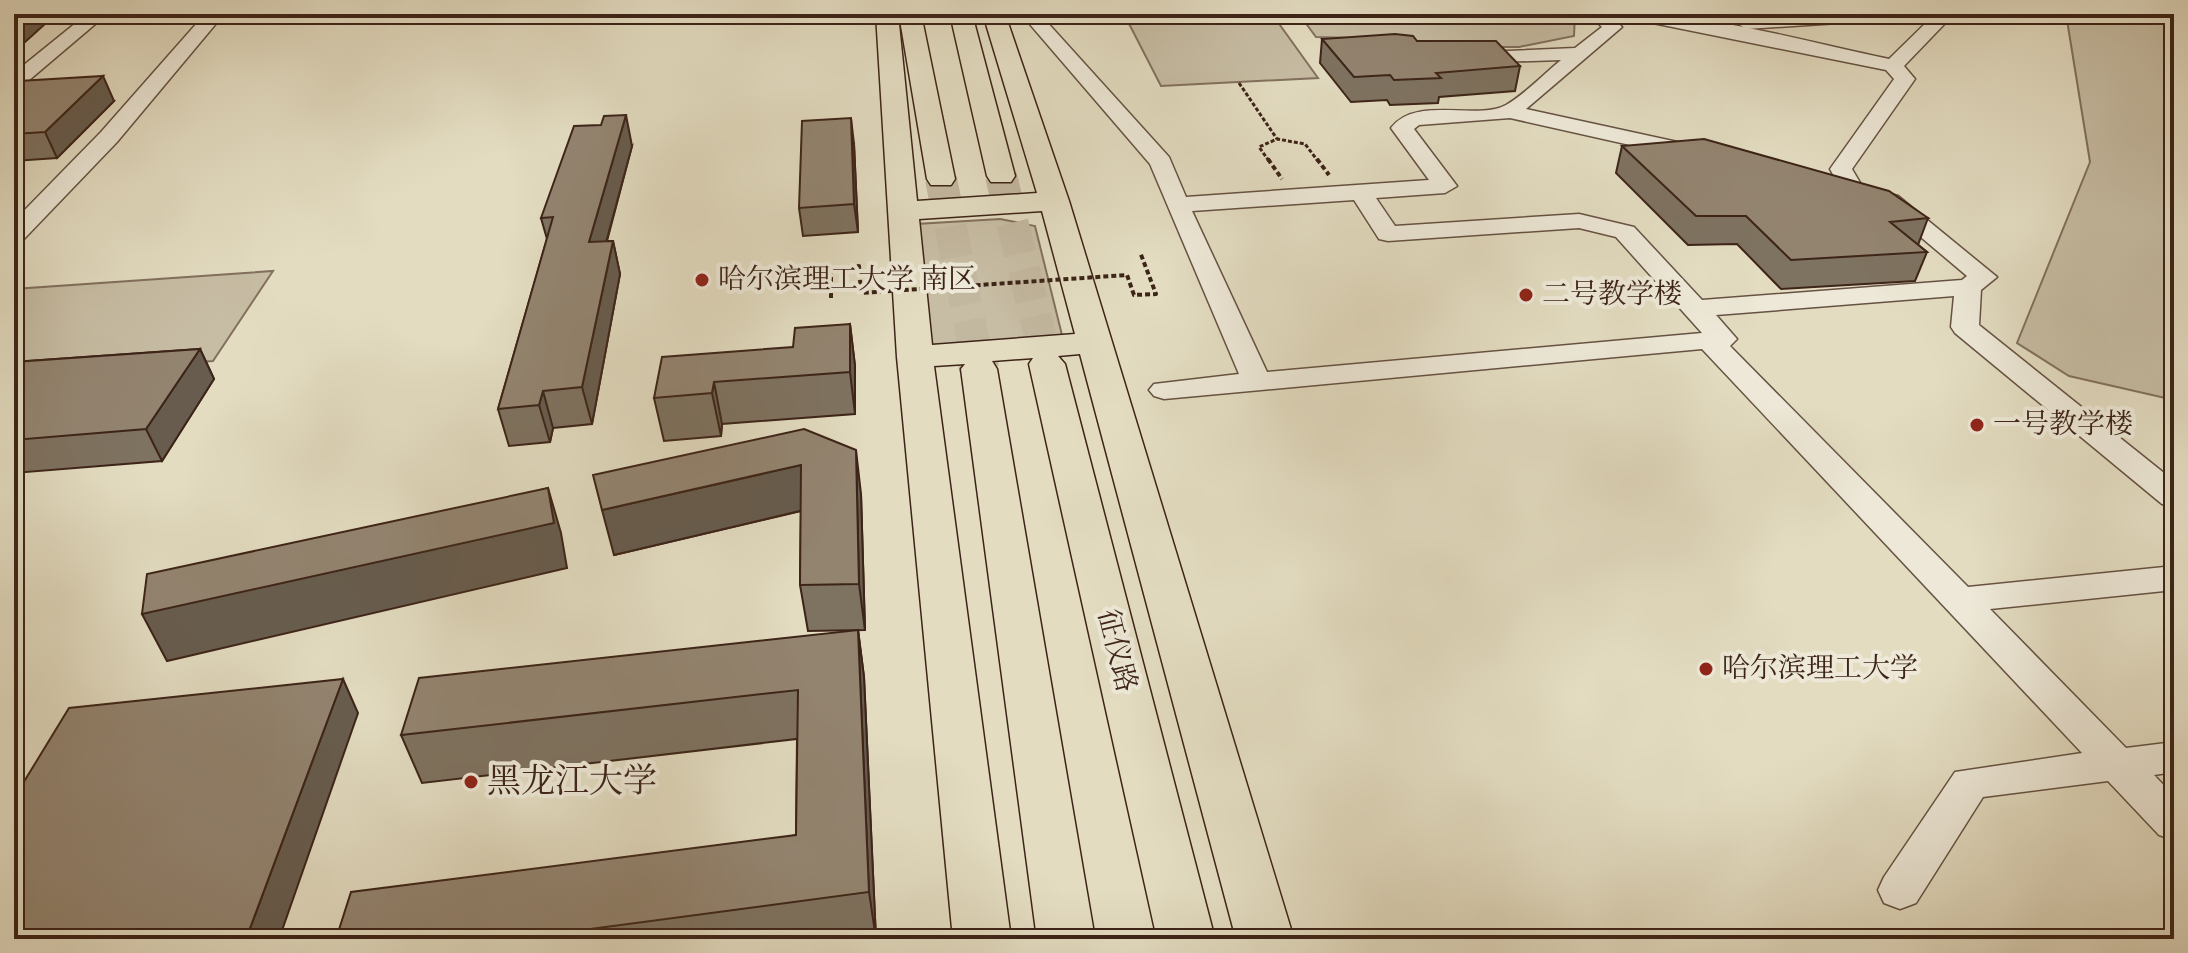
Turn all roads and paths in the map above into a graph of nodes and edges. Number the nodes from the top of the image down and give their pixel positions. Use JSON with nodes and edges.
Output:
{"nodes":[{"id":1,"x":98,"y":14,"type":"edge"},
{"id":2,"x":215,"y":14,"type":"edge"},
{"id":3,"x":887,"y":14,"type":"edge"},
{"id":4,"x":910,"y":14,"type":"edge"},
{"id":5,"x":961,"y":14,"type":"edge"},
{"id":6,"x":994,"y":14,"type":"edge"},
{"id":7,"x":1052,"y":14,"type":"edge"},
{"id":8,"x":1598,"y":14,"type":"edge"},
{"id":9,"x":1633,"y":14,"type":"edge"},
{"id":10,"x":1898,"y":14,"type":"edge"},
{"id":11,"x":1945,"y":14,"type":"edge"},
{"id":12,"x":1707,"y":26,"type":"junction"},
{"id":13,"x":1580,"y":54,"type":"junction"},
{"id":14,"x":1447,"y":56,"type":"edge"},
{"id":15,"x":1893,"y":66,"type":"junction"},
{"id":16,"x":14,"y":83,"type":"edge"},
{"id":17,"x":1239,"y":83,"type":"dead end"},
{"id":18,"x":1510,"y":112,"type":"junction"},
{"id":19,"x":1277,"y":139,"type":"junction"},
{"id":20,"x":1726,"y":159,"type":"edge"},
{"id":21,"x":1001,"y":176,"type":"tunnel mouth"},
{"id":22,"x":941,"y":179,"type":"tunnel mouth"},
{"id":23,"x":1819,"y":180,"type":"edge"},
{"id":24,"x":1850,"y":186,"type":"junction"},
{"id":25,"x":1350,"y":192,"type":"junction"},
{"id":26,"x":1294,"y":196,"type":"junction"},
{"id":27,"x":1054,"y":201,"type":"junction"},
{"id":28,"x":1177,"y":205,"type":"junction"},
{"id":29,"x":902,"y":211,"type":"junction"},
{"id":30,"x":14,"y":235,"type":"edge"},
{"id":31,"x":1140,"y":252,"type":"dead end"},
{"id":32,"x":1968,"y":287,"type":"junction"},
{"id":33,"x":831,"y":298,"type":"dead end"},
{"id":34,"x":1696,"y":309,"type":"junction"},
{"id":35,"x":1710,"y":341,"type":"junction"},
{"id":36,"x":1094,"y":343,"type":"junction"},
{"id":37,"x":915,"y":357,"type":"junction"},
{"id":38,"x":1047,"y":364,"type":"tunnel mouth"},
{"id":39,"x":979,"y":369,"type":"tunnel mouth"},
{"id":40,"x":1257,"y":382,"type":"junction"},
{"id":41,"x":1164,"y":390,"type":"dead end"},
{"id":42,"x":2174,"y":497,"type":"edge"},
{"id":43,"x":2174,"y":578,"type":"edge"},
{"id":44,"x":1959,"y":600,"type":"junction"},
{"id":45,"x":2174,"y":757,"type":"edge"},
{"id":46,"x":2117,"y":764,"type":"junction"},
{"id":47,"x":2174,"y":823,"type":"edge"},
{"id":48,"x":1900,"y":890,"type":"dead end"},
{"id":49,"x":982,"y":939,"type":"edge"},
{"id":50,"x":1066,"y":939,"type":"edge"},
{"id":51,"x":1186,"y":939,"type":"edge"},
{"id":52,"x":1265,"y":939,"type":"edge"}],
"edges":[{"from":1,"to":16,"type":"lane"},
{"from":2,"to":30,"type":"lane"},
{"from":3,"to":29,"type":"main road"},
{"from":4,"to":22,"type":"main road"},
{"from":5,"to":21,"type":"main road"},
{"from":6,"to":27,"type":"main road"},
{"from":7,"to":28,"type":"lane"},
{"from":8,"to":13,"type":"lane"},
{"from":9,"to":12,"type":"lane"},
{"from":10,"to":12,"type":"lane"},
{"from":11,"to":15,"type":"lane"},
{"from":12,"to":15,"type":"lane"},
{"from":13,"to":14,"type":"lane"},
{"from":13,"to":18,"type":"lane"},
{"from":15,"to":24,"type":"lane"},
{"from":17,"to":19,"type":"path"},
{"from":18,"to":20,"type":"lane"},
{"from":18,"to":25,"type":"lane"},
{"from":19,"to":25,"type":"path"},
{"from":19,"to":26,"type":"path"},
{"from":23,"to":24,"type":"lane"},
{"from":24,"to":32,"type":"lane"},
{"from":25,"to":26,"type":"lane"},
{"from":25,"to":34,"type":"lane"},
{"from":26,"to":28,"type":"lane"},
{"from":27,"to":29,"type":"main road"},
{"from":27,"to":36,"type":"main road"},
{"from":28,"to":40,"type":"lane"},
{"from":29,"to":37,"type":"main road"},
{"from":31,"to":33,"type":"path","bridge":true},
{"from":32,"to":34,"type":"lane"},
{"from":32,"to":42,"type":"lane"},
{"from":34,"to":35,"type":"lane"},
{"from":35,"to":40,"type":"lane"},
{"from":35,"to":44,"type":"lane"},
{"from":36,"to":37,"type":"main road"},
{"from":36,"to":52,"type":"main road"},
{"from":37,"to":49,"type":"main road"},
{"from":38,"to":51,"type":"main road","name":"征仪路"},
{"from":39,"to":50,"type":"main road"},
{"from":40,"to":41,"type":"lane"},
{"from":43,"to":44,"type":"lane"},
{"from":44,"to":46,"type":"lane"},
{"from":45,"to":46,"type":"lane"},
{"from":46,"to":47,"type":"lane"},
{"from":46,"to":48,"type":"lane"}]}
